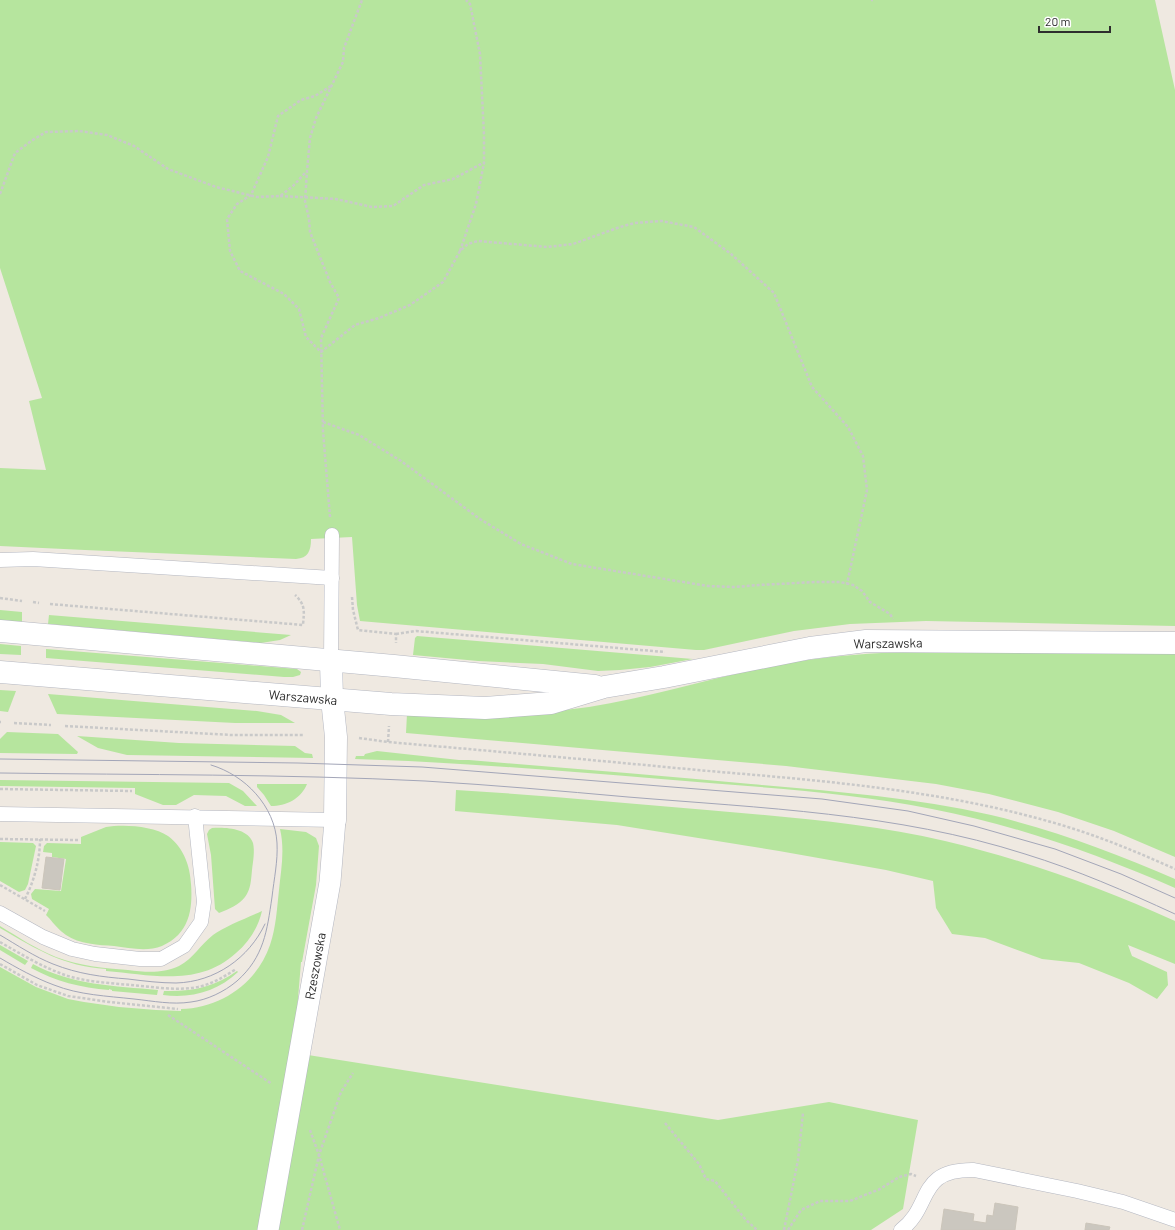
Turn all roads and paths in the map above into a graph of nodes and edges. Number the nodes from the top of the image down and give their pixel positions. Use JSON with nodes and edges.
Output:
{"nodes":[{"id":1,"x":362,"y":0,"type":"edge"},
{"id":2,"x":466,"y":0,"type":"edge"},
{"id":3,"x":331,"y":86,"type":"junction"},
{"id":4,"x":484,"y":163,"type":"junction"},
{"id":5,"x":307,"y":171,"type":"junction"},
{"id":6,"x":0,"y":194,"type":"edge"},
{"id":7,"x":251,"y":195,"type":"junction"},
{"id":8,"x":280,"y":196,"type":"junction"},
{"id":9,"x":305,"y":196,"type":"junction"},
{"id":10,"x":460,"y":251,"type":"junction"},
{"id":11,"x":321,"y":352,"type":"junction"},
{"id":12,"x":323,"y":422,"type":"junction"},
{"id":13,"x":332,"y":535,"type":"joint"},
{"id":14,"x":0,"y":560,"type":"edge"},
{"id":15,"x":332,"y":578,"type":"junction"},
{"id":16,"x":847,"y":584,"type":"junction"},
{"id":17,"x":0,"y":598,"type":"edge"},
{"id":18,"x":22,"y":601,"type":"dead end"},
{"id":19,"x":33,"y":602,"type":"dead end"},
{"id":20,"x":39,"y":603,"type":"dead end"},
{"id":21,"x":50,"y":604,"type":"dead end"},
{"id":22,"x":303,"y":625,"type":"dead end"},
{"id":23,"x":895,"y":625,"type":"dead end"},
{"id":24,"x":358,"y":630,"type":"dead end"},
{"id":25,"x":0,"y":631,"type":"edge"},
{"id":26,"x":396,"y":634,"type":"junction"},
{"id":27,"x":1175,"y":643,"type":"edge"},
{"id":28,"x":395,"y":647,"type":"dead end"},
{"id":29,"x":667,"y":652,"type":"dead end"},
{"id":30,"x":331,"y":661,"type":"junction"},
{"id":31,"x":0,"y":672,"type":"edge"},
{"id":32,"x":604,"y":687,"type":"junction"},
{"id":33,"x":332,"y":699,"type":"junction"},
{"id":34,"x":14,"y":723,"type":"dead end"},
{"id":35,"x":51,"y":725,"type":"dead end"},
{"id":36,"x":65,"y":726,"type":"dead end"},
{"id":37,"x":304,"y":735,"type":"dead end"},
{"id":38,"x":355,"y":738,"type":"dead end"},
{"id":39,"x":0,"y":789,"type":"edge"},
{"id":40,"x":132,"y":791,"type":"dead end"},
{"id":41,"x":0,"y":814,"type":"edge"},
{"id":42,"x":195,"y":816,"type":"junction"},
{"id":43,"x":335,"y":820,"type":"junction"},
{"id":44,"x":0,"y":839,"type":"edge"},
{"id":45,"x":40,"y":839,"type":"junction"},
{"id":46,"x":79,"y":840,"type":"dead end"},
{"id":47,"x":1175,"y":869,"type":"edge"},
{"id":48,"x":0,"y":885,"type":"edge"},
{"id":49,"x":25,"y":899,"type":"junction"},
{"id":50,"x":45,"y":911,"type":"dead end"},
{"id":51,"x":0,"y":913,"type":"edge"},
{"id":52,"x":0,"y":964,"type":"edge"},
{"id":53,"x":178,"y":1009,"type":"dead end"},
{"id":54,"x":168,"y":1014,"type":"dead end"},
{"id":55,"x":353,"y":1073,"type":"dead end"},
{"id":56,"x":292,"y":1096,"type":"junction"},
{"id":57,"x":803,"y":1113,"type":"dead end"},
{"id":58,"x":665,"y":1123,"type":"dead end"},
{"id":59,"x":319,"y":1155,"type":"junction"},
{"id":60,"x":930,"y":1184,"type":"junction"},
{"id":61,"x":1175,"y":1220,"type":"edge"},
{"id":62,"x":268,"y":1230,"type":"edge"},
{"id":63,"x":302,"y":1230,"type":"edge"},
{"id":64,"x":340,"y":1230,"type":"edge"},
{"id":65,"x":757,"y":1230,"type":"edge"},
{"id":66,"x":784,"y":1230,"type":"edge"},
{"id":67,"x":788,"y":1230,"type":"edge"},
{"id":68,"x":901,"y":1230,"type":"edge"}],
"edges":[{"from":1,"to":3,"type":"path"},
{"from":2,"to":4,"type":"path"},
{"from":3,"to":5,"type":"path"},
{"from":3,"to":7,"type":"path"},
{"from":4,"to":9,"type":"path"},
{"from":4,"to":10,"type":"path"},
{"from":5,"to":8,"type":"path"},
{"from":5,"to":9,"type":"path"},
{"from":6,"to":7,"type":"path"},
{"from":7,"to":8,"type":"path"},
{"from":7,"to":11,"type":"path"},
{"from":8,"to":9,"type":"path"},
{"from":9,"to":11,"type":"path"},
{"from":10,"to":11,"type":"path"},
{"from":10,"to":16,"type":"path"},
{"from":11,"to":12,"type":"path"},
{"from":12,"to":13,"type":"path"},
{"from":12,"to":16,"type":"path"},
{"from":13,"to":15,"type":"lane"},
{"from":14,"to":15,"type":"lane"},
{"from":15,"to":30,"type":"lane"},
{"from":16,"to":23,"type":"path"},
{"from":17,"to":18,"type":"path"},
{"from":19,"to":20,"type":"path"},
{"from":21,"to":22,"type":"path"},
{"from":24,"to":26,"type":"path"},
{"from":25,"to":30,"type":"street","name":"Warszawska"},
{"from":26,"to":28,"type":"path"},
{"from":26,"to":29,"type":"path"},
{"from":27,"to":32,"type":"street","name":"Warszawska"},
{"from":30,"to":32,"type":"street","name":"Warszawska"},
{"from":30,"to":33,"type":"street","name":"Rzeszowska"},
{"from":31,"to":33,"type":"street","name":"Warszawska"},
{"from":32,"to":33,"type":"street","name":"Warszawska"},
{"from":33,"to":43,"type":"street","name":"Rzeszowska"},
{"from":34,"to":35,"type":"path"},
{"from":36,"to":37,"type":"path"},
{"from":38,"to":47,"type":"path"},
{"from":39,"to":40,"type":"path"},
{"from":41,"to":42,"type":"lane"},
{"from":42,"to":43,"type":"lane"},
{"from":42,"to":51,"type":"lane"},
{"from":43,"to":56,"type":"street","name":"Rzeszowska"},
{"from":44,"to":45,"type":"path"},
{"from":45,"to":46,"type":"path"},
{"from":45,"to":49,"type":"path"},
{"from":48,"to":49,"type":"path"},
{"from":49,"to":50,"type":"path"},
{"from":52,"to":53,"type":"path"},
{"from":54,"to":56,"type":"path"},
{"from":55,"to":59,"type":"path"},
{"from":56,"to":62,"type":"street","name":"Rzeszowska"},
{"from":57,"to":66,"type":"path"},
{"from":58,"to":65,"type":"path"},
{"from":59,"to":63,"type":"path"},
{"from":59,"to":64,"type":"path"},
{"from":60,"to":61,"type":"lane"},
{"from":60,"to":67,"type":"path"},
{"from":60,"to":68,"type":"lane"}]}
